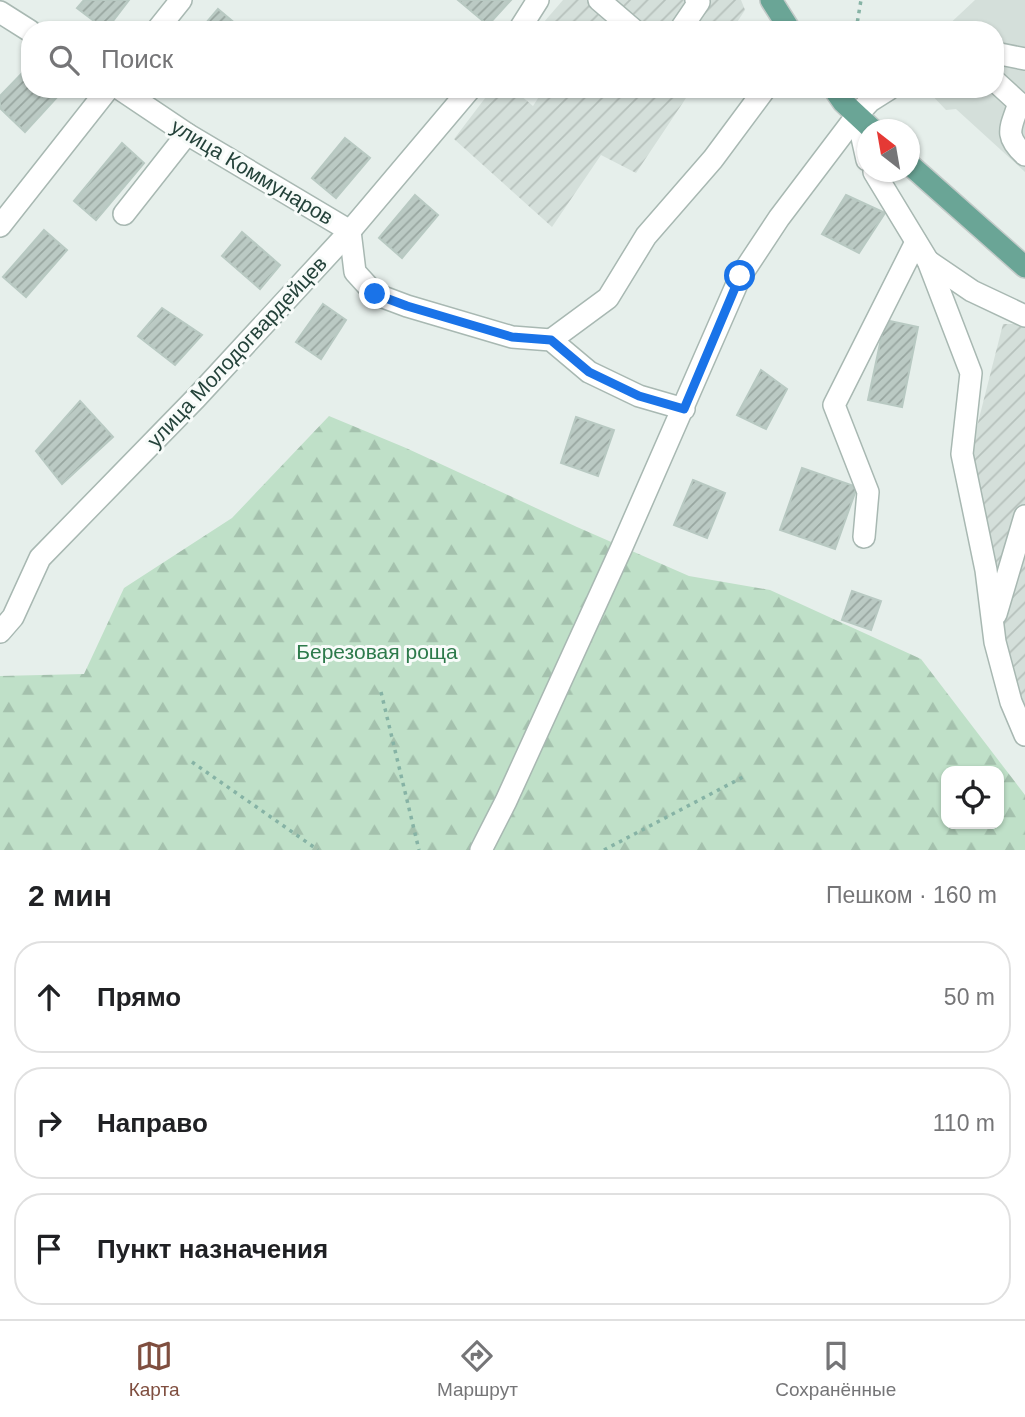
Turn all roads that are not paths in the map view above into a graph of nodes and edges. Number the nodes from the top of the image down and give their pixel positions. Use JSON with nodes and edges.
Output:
{"nodes":[{"id":1,"x":181,"y":0,"type":"edge"},
{"id":2,"x":538,"y":0,"type":"edge"},
{"id":3,"x":599,"y":0,"type":"edge"},
{"id":4,"x":696,"y":0,"type":"edge"},
{"id":5,"x":771,"y":0,"type":"edge"},
{"id":6,"x":0,"y":12,"type":"edge"},
{"id":7,"x":164,"y":21,"type":"edge"},
{"id":8,"x":525,"y":21,"type":"edge"},
{"id":9,"x":624,"y":21,"type":"edge"},
{"id":10,"x":686,"y":21,"type":"edge"},
{"id":11,"x":784,"y":21,"type":"edge"},
{"id":12,"x":21,"y":25,"type":"edge"},
{"id":13,"x":1004,"y":55,"type":"edge"},
{"id":14,"x":1025,"y":59,"type":"edge"},
{"id":15,"x":1004,"y":88,"type":"edge"},
{"id":16,"x":101,"y":98,"type":"edge"},
{"id":17,"x":133,"y":98,"type":"edge"},
{"id":18,"x":462,"y":98,"type":"edge"},
{"id":19,"x":758,"y":98,"type":"edge"},
{"id":20,"x":842,"y":98,"type":"edge"},
{"id":21,"x":875,"y":98,"type":"edge"},
{"id":22,"x":1022,"y":103,"type":"edge"},
{"id":23,"x":862,"y":119,"type":"edge"},
{"id":24,"x":866,"y":119,"type":"edge"},
{"id":25,"x":857,"y":131,"type":"edge"},
{"id":26,"x":187,"y":134,"type":"junction"},
{"id":27,"x":1025,"y":155,"type":"edge"},
{"id":28,"x":920,"y":173,"type":"edge"},
{"id":29,"x":880,"y":182,"type":"edge"},
{"id":30,"x":124,"y":214,"type":"dead end"},
{"id":31,"x":0,"y":226,"type":"edge"},
{"id":32,"x":350,"y":231,"type":"junction"},
{"id":33,"x":916,"y":242,"type":"junction"},
{"id":34,"x":928,"y":261,"type":"junction"},
{"id":35,"x":1025,"y":267,"type":"edge"},
{"id":36,"x":1025,"y":316,"type":"edge"},
{"id":37,"x":551,"y":340,"type":"junction"},
{"id":38,"x":684,"y":409,"type":"junction"},
{"id":39,"x":1025,"y":516,"type":"edge"},
{"id":40,"x":864,"y":537,"type":"dead end"},
{"id":41,"x":7,"y":624,"type":"edge"},
{"id":42,"x":993,"y":624,"type":"junction"},
{"id":43,"x":1018,"y":699,"type":"edge"},
{"id":44,"x":1025,"y":734,"type":"edge"},
{"id":45,"x":481,"y":850,"type":"edge"}],
"edges":[{"from":1,"to":7,"type":"street"},
{"from":2,"to":8,"type":"street"},
{"from":3,"to":9,"type":"street"},
{"from":4,"to":10,"type":"street"},
{"from":5,"to":11,"type":"main road"},
{"from":6,"to":12,"type":"street"},
{"from":13,"to":14,"type":"street"},
{"from":15,"to":22,"type":"street"},
{"from":16,"to":31,"type":"street"},
{"from":17,"to":26,"type":"street","name":"улица Коммунаров"},
{"from":18,"to":32,"type":"street","name":"улица Молодогвардейцев"},
{"from":19,"to":37,"type":"street"},
{"from":20,"to":23,"type":"main road"},
{"from":21,"to":24,"type":"street"},
{"from":22,"to":27,"type":"street"},
{"from":25,"to":38,"type":"street"},
{"from":26,"to":30,"type":"street"},
{"from":26,"to":32,"type":"street","name":"улица Коммунаров"},
{"from":28,"to":35,"type":"main road"},
{"from":29,"to":33,"type":"street"},
{"from":32,"to":37,"type":"street"},
{"from":32,"to":41,"type":"street","name":"улица Молодогвардейцев"},
{"from":33,"to":34,"type":"street"},
{"from":33,"to":40,"type":"street"},
{"from":34,"to":36,"type":"street"},
{"from":34,"to":42,"type":"street"},
{"from":37,"to":38,"type":"street"},
{"from":38,"to":45,"type":"street"},
{"from":39,"to":42,"type":"street"},
{"from":42,"to":43,"type":"street"},
{"from":43,"to":44,"type":"street"}]}
